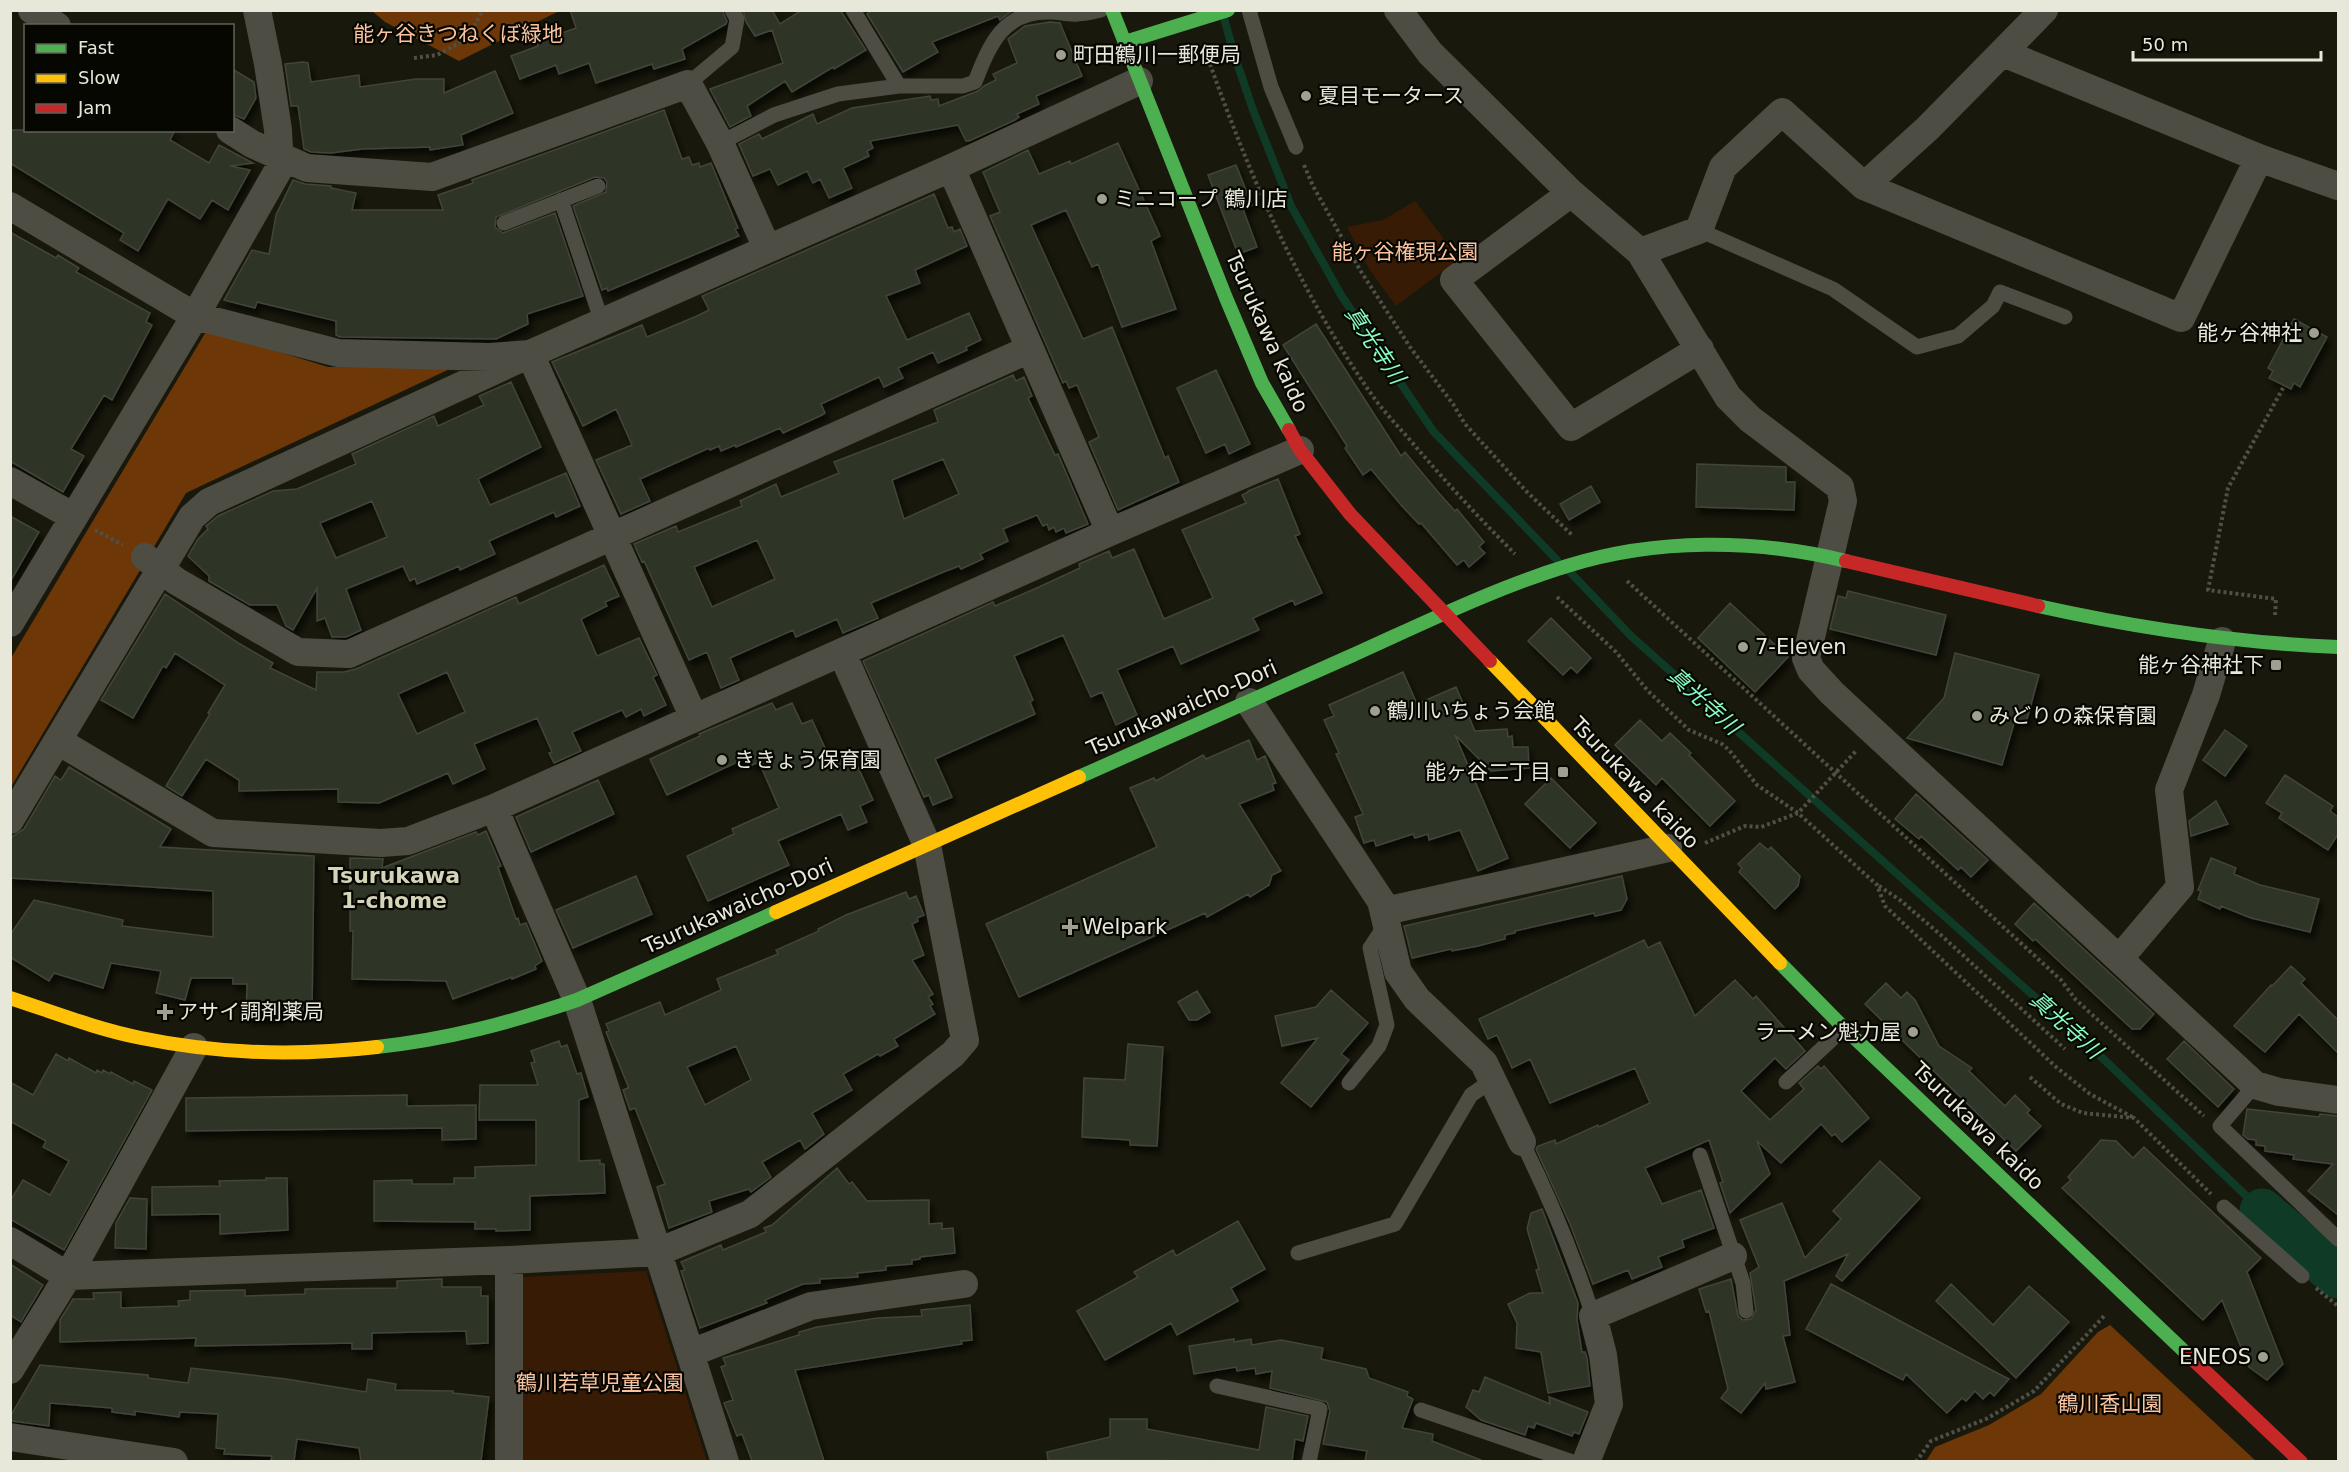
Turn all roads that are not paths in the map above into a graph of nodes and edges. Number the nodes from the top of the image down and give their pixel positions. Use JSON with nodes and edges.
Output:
{"nodes":[{"id":1,"x":32,"y":10,"type":"edge"},
{"id":2,"x":257,"y":10,"type":"edge"},
{"id":3,"x":732,"y":10,"type":"edge"},
{"id":4,"x":853,"y":10,"type":"edge"},
{"id":5,"x":1101,"y":10,"type":"edge"},
{"id":6,"x":1112,"y":10,"type":"edge"},
{"id":7,"x":1228,"y":10,"type":"edge"},
{"id":8,"x":1249,"y":10,"type":"edge"},
{"id":9,"x":1398,"y":10,"type":"edge"},
{"id":10,"x":2044,"y":10,"type":"edge"},
{"id":11,"x":54,"y":24,"type":"edge"},
{"id":12,"x":1125,"y":42,"type":"junction"},
{"id":13,"x":2003,"y":53,"type":"junction"},
{"id":14,"x":1139,"y":81,"type":"junction"},
{"id":15,"x":688,"y":84,"type":"junction"},
{"id":16,"x":899,"y":86,"type":"junction"},
{"id":17,"x":233,"y":132,"type":"edge"},
{"id":18,"x":720,"y":143,"type":"junction"},
{"id":19,"x":1296,"y":147,"type":"road end"},
{"id":20,"x":281,"y":156,"type":"junction"},
{"id":21,"x":2259,"y":158,"type":"junction"},
{"id":22,"x":951,"y":168,"type":"junction"},
{"id":23,"x":598,"y":186,"type":"dead end"},
{"id":24,"x":1864,"y":186,"type":"junction"},
{"id":25,"x":2338,"y":186,"type":"edge"},
{"id":26,"x":1570,"y":193,"type":"junction"},
{"id":27,"x":561,"y":200,"type":"junction"},
{"id":28,"x":10,"y":207,"type":"edge"},
{"id":29,"x":504,"y":223,"type":"dead end"},
{"id":30,"x":1699,"y":230,"type":"junction"},
{"id":31,"x":767,"y":248,"type":"junction"},
{"id":32,"x":1640,"y":252,"type":"junction"},
{"id":33,"x":195,"y":315,"type":"junction"},
{"id":34,"x":2066,"y":317,"type":"dead end"},
{"id":35,"x":602,"y":322,"type":"junction"},
{"id":36,"x":1030,"y":349,"type":"junction"},
{"id":37,"x":1700,"y":349,"type":"junction"},
{"id":38,"x":530,"y":354,"type":"junction"},
{"id":39,"x":1300,"y":450,"type":"junction"},
{"id":40,"x":10,"y":481,"type":"edge"},
{"id":41,"x":74,"y":517,"type":"junction"},
{"id":42,"x":1110,"y":532,"type":"junction"},
{"id":43,"x":613,"y":534,"type":"junction"},
{"id":44,"x":1831,"y":556,"type":"junction"},
{"id":45,"x":153,"y":563,"type":"junction"},
{"id":46,"x":1446,"y":614,"type":"junction"},
{"id":47,"x":10,"y":623,"type":"edge"},
{"id":48,"x":2222,"y":641,"type":"junction"},
{"id":49,"x":2338,"y":647,"type":"edge"},
{"id":50,"x":842,"y":653,"type":"junction"},
{"id":51,"x":1249,"y":702,"type":"junction"},
{"id":52,"x":694,"y":718,"type":"junction"},
{"id":53,"x":58,"y":741,"type":"junction"},
{"id":54,"x":494,"y":808,"type":"junction"},
{"id":55,"x":10,"y":820,"type":"edge"},
{"id":56,"x":927,"y":845,"type":"junction"},
{"id":57,"x":1668,"y":848,"type":"junction"},
{"id":58,"x":1386,"y":917,"type":"junction"},
{"id":59,"x":2119,"y":958,"type":"junction"},
{"id":60,"x":10,"y":998,"type":"edge"},
{"id":61,"x":577,"y":1000,"type":"junction"},
{"id":62,"x":1844,"y":1028,"type":"junction"},
{"id":63,"x":194,"y":1047,"type":"junction"},
{"id":64,"x":1491,"y":1081,"type":"junction"},
{"id":65,"x":1786,"y":1082,"type":"dead end"},
{"id":66,"x":1349,"y":1083,"type":"dead end"},
{"id":67,"x":2255,"y":1085,"type":"junction"},
{"id":68,"x":2338,"y":1100,"type":"edge"},
{"id":69,"x":1522,"y":1142,"type":"joint"},
{"id":70,"x":1700,"y":1155,"type":"dead end"},
{"id":71,"x":2224,"y":1207,"type":"road end"},
{"id":72,"x":2338,"y":1239,"type":"edge"},
{"id":73,"x":10,"y":1241,"type":"edge"},
{"id":74,"x":658,"y":1252,"type":"junction"},
{"id":75,"x":1298,"y":1252,"type":"dead end"},
{"id":76,"x":1733,"y":1256,"type":"junction"},
{"id":77,"x":509,"y":1260,"type":"junction"},
{"id":78,"x":68,"y":1275,"type":"junction"},
{"id":79,"x":2302,"y":1276,"type":"road end"},
{"id":80,"x":964,"y":1284,"type":"dead end"},
{"id":81,"x":1746,"y":1311,"type":"dead end"},
{"id":82,"x":1593,"y":1316,"type":"junction"},
{"id":83,"x":691,"y":1353,"type":"junction"},
{"id":84,"x":10,"y":1370,"type":"edge"},
{"id":85,"x":1217,"y":1386,"type":"dead end"},
{"id":86,"x":1421,"y":1410,"type":"dead end"},
{"id":87,"x":10,"y":1437,"type":"edge"},
{"id":88,"x":130,"y":1458,"type":"edge"},
{"id":89,"x":174,"y":1461,"type":"edge"},
{"id":90,"x":509,"y":1461,"type":"edge"},
{"id":91,"x":725,"y":1461,"type":"edge"},
{"id":92,"x":1309,"y":1461,"type":"edge"},
{"id":93,"x":1573,"y":1461,"type":"edge"},
{"id":94,"x":1586,"y":1461,"type":"edge"},
{"id":95,"x":2301,"y":1461,"type":"edge"}],
"edges":[{"from":1,"to":11,"type":"street"},
{"from":2,"to":20,"type":"street"},
{"from":3,"to":15,"type":"lane"},
{"from":4,"to":16,"type":"lane"},
{"from":5,"to":16,"type":"lane"},
{"from":6,"to":12,"type":"street","name":"Tsurukawa kaido"},
{"from":7,"to":12,"type":"street"},
{"from":8,"to":19,"type":"lane"},
{"from":9,"to":26,"type":"street"},
{"from":10,"to":13,"type":"street"},
{"from":12,"to":14,"type":"street","name":"Tsurukawa kaido"},
{"from":13,"to":21,"type":"street"},
{"from":13,"to":24,"type":"street"},
{"from":14,"to":22,"type":"street"},
{"from":14,"to":39,"type":"street","name":"Tsurukawa kaido"},
{"from":15,"to":18,"type":"street"},
{"from":15,"to":20,"type":"street"},
{"from":16,"to":18,"type":"lane"},
{"from":17,"to":20,"type":"street"},
{"from":18,"to":31,"type":"street"},
{"from":20,"to":33,"type":"street"},
{"from":21,"to":24,"type":"street"},
{"from":21,"to":25,"type":"street"},
{"from":22,"to":31,"type":"street"},
{"from":22,"to":36,"type":"street"},
{"from":23,"to":27,"type":"lane"},
{"from":24,"to":30,"type":"street"},
{"from":26,"to":32,"type":"street"},
{"from":26,"to":37,"type":"street"},
{"from":27,"to":29,"type":"lane"},
{"from":27,"to":35,"type":"lane"},
{"from":28,"to":33,"type":"street"},
{"from":30,"to":32,"type":"street"},
{"from":30,"to":34,"type":"lane"},
{"from":31,"to":35,"type":"street"},
{"from":32,"to":37,"type":"street"},
{"from":33,"to":38,"type":"street"},
{"from":33,"to":41,"type":"street"},
{"from":35,"to":38,"type":"street"},
{"from":36,"to":42,"type":"street"},
{"from":36,"to":43,"type":"street"},
{"from":37,"to":44,"type":"street"},
{"from":38,"to":43,"type":"street"},
{"from":38,"to":45,"type":"street"},
{"from":39,"to":42,"type":"street"},
{"from":39,"to":46,"type":"street","name":"Tsurukawa kaido"},
{"from":40,"to":41,"type":"street"},
{"from":41,"to":47,"type":"street"},
{"from":42,"to":50,"type":"street"},
{"from":43,"to":45,"type":"street"},
{"from":43,"to":52,"type":"street"},
{"from":44,"to":46,"type":"street","name":"Tsurukawaicho-Dori"},
{"from":44,"to":48,"type":"street","name":"Tsurukawaicho-Dori"},
{"from":44,"to":59,"type":"street"},
{"from":45,"to":53,"type":"street"},
{"from":46,"to":51,"type":"street","name":"Tsurukawaicho-Dori"},
{"from":46,"to":57,"type":"street","name":"Tsurukawa kaido"},
{"from":48,"to":49,"type":"street","name":"Tsurukawaicho-Dori"},
{"from":48,"to":59,"type":"street"},
{"from":50,"to":52,"type":"street"},
{"from":50,"to":56,"type":"street"},
{"from":51,"to":56,"type":"street","name":"Tsurukawaicho-Dori"},
{"from":51,"to":58,"type":"street"},
{"from":52,"to":54,"type":"street"},
{"from":53,"to":54,"type":"street"},
{"from":53,"to":55,"type":"street"},
{"from":54,"to":61,"type":"street"},
{"from":56,"to":61,"type":"street","name":"Tsurukawaicho-Dori"},
{"from":56,"to":74,"type":"street"},
{"from":57,"to":58,"type":"street"},
{"from":57,"to":62,"type":"street","name":"Tsurukawa kaido"},
{"from":58,"to":64,"type":"street"},
{"from":58,"to":66,"type":"lane"},
{"from":59,"to":67,"type":"street"},
{"from":60,"to":63,"type":"street","name":"Tsurukawaicho-Dori"},
{"from":61,"to":63,"type":"street","name":"Tsurukawaicho-Dori"},
{"from":61,"to":74,"type":"street"},
{"from":62,"to":65,"type":"lane"},
{"from":62,"to":95,"type":"street","name":"Tsurukawa kaido"},
{"from":63,"to":78,"type":"street"},
{"from":64,"to":69,"type":"street"},
{"from":64,"to":75,"type":"lane"},
{"from":67,"to":68,"type":"street"},
{"from":67,"to":72,"type":"lane"},
{"from":69,"to":82,"type":"lane"},
{"from":70,"to":76,"type":"lane"},
{"from":71,"to":79,"type":"lane"},
{"from":73,"to":78,"type":"street"},
{"from":74,"to":77,"type":"street"},
{"from":74,"to":83,"type":"street"},
{"from":76,"to":81,"type":"lane"},
{"from":76,"to":82,"type":"street"},
{"from":77,"to":78,"type":"street"},
{"from":77,"to":90,"type":"street"},
{"from":78,"to":84,"type":"street"},
{"from":80,"to":83,"type":"street"},
{"from":82,"to":94,"type":"street"},
{"from":83,"to":91,"type":"street"},
{"from":85,"to":92,"type":"lane"},
{"from":86,"to":93,"type":"lane"},
{"from":87,"to":88,"type":"street"},
{"from":88,"to":89,"type":"street"}]}
